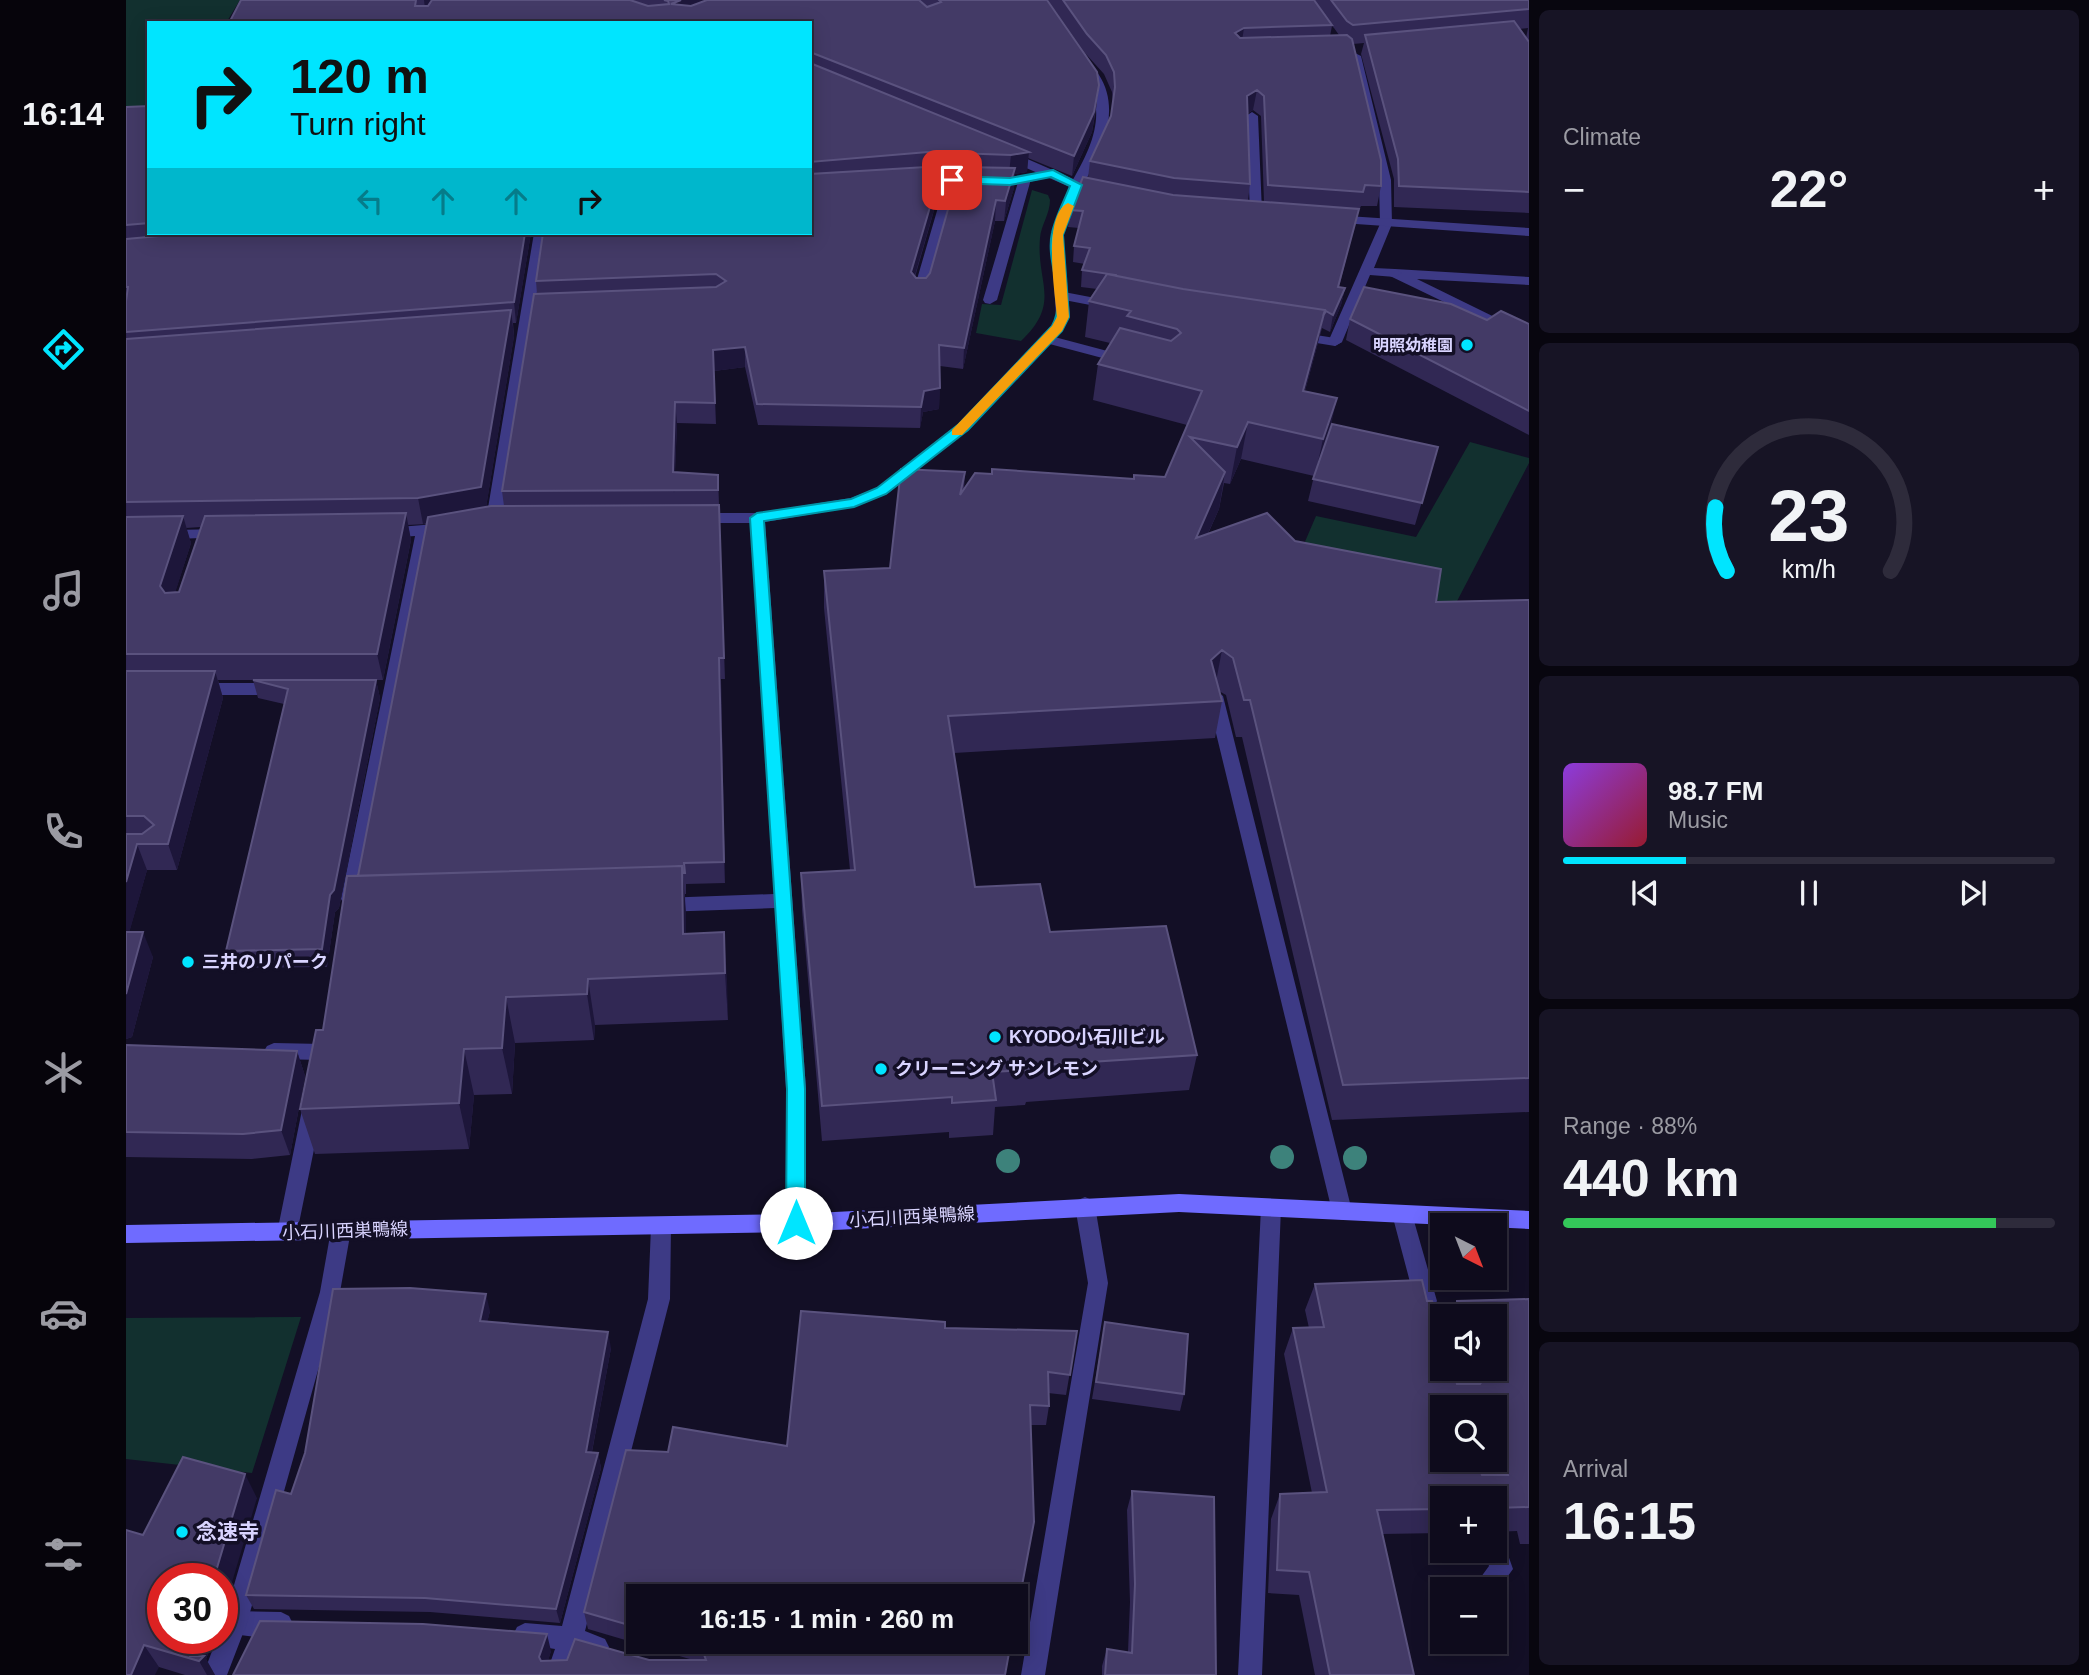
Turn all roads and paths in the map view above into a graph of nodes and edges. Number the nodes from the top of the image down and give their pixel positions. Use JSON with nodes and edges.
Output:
{"nodes":[{"id":1,"x":1361,"y":49,"type":"edge"},
{"id":2,"x":1076,"y":52,"type":"edge"},
{"id":3,"x":1252,"y":116,"type":"edge"},
{"id":4,"x":989,"y":148,"type":"edge"},
{"id":5,"x":1053,"y":173,"type":"junction"},
{"id":6,"x":1025,"y":179,"type":"junction"},
{"id":7,"x":952,"y":180,"type":"junction"},
{"id":8,"x":902,"y":181,"type":"edge"},
{"id":9,"x":1076,"y":185,"type":"junction"},
{"id":10,"x":1117,"y":194,"type":"edge"},
{"id":11,"x":1256,"y":212,"type":"edge"},
{"id":12,"x":1321,"y":218,"type":"edge"},
{"id":13,"x":1386,"y":224,"type":"junction"},
{"id":14,"x":1529,"y":232,"type":"edge"},
{"id":15,"x":540,"y":235,"type":"edge"},
{"id":16,"x":1364,"y":271,"type":"junction"},
{"id":17,"x":1395,"y":273,"type":"junction"},
{"id":18,"x":1529,"y":281,"type":"edge"},
{"id":19,"x":920,"y":293,"type":"edge"},
{"id":20,"x":1063,"y":296,"type":"junction"},
{"id":21,"x":990,"y":300,"type":"dead end"},
{"id":22,"x":1125,"y":308,"type":"edge"},
{"id":23,"x":1283,"y":334,"type":"edge"},
{"id":24,"x":1047,"y":339,"type":"junction"},
{"id":25,"x":1529,"y":339,"type":"edge"},
{"id":26,"x":1139,"y":364,"type":"edge"},
{"id":27,"x":757,"y":518,"type":"junction"},
{"id":28,"x":674,"y":519,"type":"edge"},
{"id":29,"x":495,"y":521,"type":"edge"},
{"id":30,"x":458,"y":526,"type":"edge"},
{"id":31,"x":423,"y":532,"type":"junction"},
{"id":32,"x":368,"y":533,"type":"edge"},
{"id":33,"x":232,"y":534,"type":"edge"},
{"id":34,"x":204,"y":535,"type":"junction"},
{"id":35,"x":126,"y":536,"type":"edge"},
{"id":36,"x":198,"y":553,"type":"edge"},
{"id":37,"x":179,"y":689,"type":"edge"},
{"id":38,"x":300,"y":689,"type":"edge"},
{"id":39,"x":1215,"y":696,"type":"edge"},
{"id":40,"x":783,"y":901,"type":"junction"},
{"id":41,"x":647,"y":905,"type":"edge"},
{"id":42,"x":360,"y":914,"type":"edge"},
{"id":43,"x":254,"y":1051,"type":"edge"},
{"id":44,"x":323,"y":1053,"type":"edge"},
{"id":45,"x":316,"y":1092,"type":"edge"},
{"id":46,"x":1085,"y":1206,"type":"junction"},
{"id":47,"x":1271,"y":1208,"type":"junction"},
{"id":48,"x":1342,"y":1211,"type":"junction"},
{"id":49,"x":1402,"y":1214,"type":"junction"},
{"id":50,"x":1529,"y":1220,"type":"edge"},
{"id":51,"x":796,"y":1223,"type":"junction"},
{"id":52,"x":661,"y":1227,"type":"junction"},
{"id":53,"x":341,"y":1230,"type":"junction"},
{"id":54,"x":287,"y":1233,"type":"junction"},
{"id":55,"x":126,"y":1234,"type":"edge"},
{"id":56,"x":1430,"y":1315,"type":"edge"},
{"id":57,"x":238,"y":1613,"type":"edge"},
{"id":58,"x":238,"y":1623,"type":"edge"},
{"id":59,"x":304,"y":1624,"type":"edge"},
{"id":60,"x":507,"y":1634,"type":"edge"},
{"id":61,"x":571,"y":1639,"type":"junction"},
{"id":62,"x":223,"y":1654,"type":"edge"},
{"id":63,"x":620,"y":1654,"type":"edge"},
{"id":64,"x":215,"y":1675,"type":"edge"},
{"id":65,"x":558,"y":1675,"type":"edge"},
{"id":66,"x":1033,"y":1675,"type":"edge"},
{"id":67,"x":1250,"y":1675,"type":"edge"}],
"edges":[{"from":1,"to":13,"type":"street"},
{"from":2,"to":9,"type":"street"},
{"from":3,"to":11,"type":"street"},
{"from":4,"to":5,"type":"street"},
{"from":5,"to":6,"type":"street"},
{"from":5,"to":9,"type":"street"},
{"from":6,"to":7,"type":"street"},
{"from":6,"to":21,"type":"street"},
{"from":7,"to":8,"type":"street"},
{"from":7,"to":19,"type":"street"},
{"from":9,"to":10,"type":"street"},
{"from":9,"to":20,"type":"street"},
{"from":12,"to":13,"type":"street"},
{"from":13,"to":14,"type":"street"},
{"from":13,"to":16,"type":"street"},
{"from":15,"to":29,"type":"street"},
{"from":16,"to":17,"type":"street"},
{"from":16,"to":23,"type":"street"},
{"from":17,"to":18,"type":"street"},
{"from":17,"to":25,"type":"street"},
{"from":20,"to":22,"type":"street"},
{"from":20,"to":24,"type":"street"},
{"from":24,"to":26,"type":"street"},
{"from":24,"to":27,"type":"street"},
{"from":27,"to":28,"type":"street"},
{"from":27,"to":40,"type":"street"},
{"from":30,"to":31,"type":"street"},
{"from":31,"to":32,"type":"street"},
{"from":31,"to":42,"type":"street"},
{"from":33,"to":34,"type":"street"},
{"from":34,"to":35,"type":"street"},
{"from":34,"to":36,"type":"street"},
{"from":37,"to":38,"type":"street"},
{"from":39,"to":48,"type":"street"},
{"from":40,"to":41,"type":"street"},
{"from":40,"to":51,"type":"street"},
{"from":43,"to":44,"type":"street"},
{"from":45,"to":54,"type":"street"},
{"from":46,"to":47,"type":"main road","name":"小石川西巣鴨線"},
{"from":46,"to":51,"type":"main road","name":"小石川西巣鴨線"},
{"from":46,"to":66,"type":"street"},
{"from":47,"to":48,"type":"main road","name":"小石川西巣鴨線"},
{"from":47,"to":67,"type":"street"},
{"from":48,"to":49,"type":"main road","name":"小石川西巣鴨線"},
{"from":49,"to":50,"type":"main road","name":"小石川西巣鴨線"},
{"from":49,"to":56,"type":"street"},
{"from":51,"to":52,"type":"main road","name":"小石川西巣鴨線"},
{"from":52,"to":53,"type":"main road","name":"小石川西巣鴨線"},
{"from":52,"to":61,"type":"street"},
{"from":53,"to":54,"type":"main road","name":"小石川西巣鴨線"},
{"from":53,"to":57,"type":"street"},
{"from":54,"to":55,"type":"main road","name":"小石川西巣鴨線"},
{"from":58,"to":59,"type":"street"},
{"from":60,"to":61,"type":"street"},
{"from":61,"to":63,"type":"street"},
{"from":61,"to":65,"type":"street"},
{"from":62,"to":64,"type":"street"}]}
